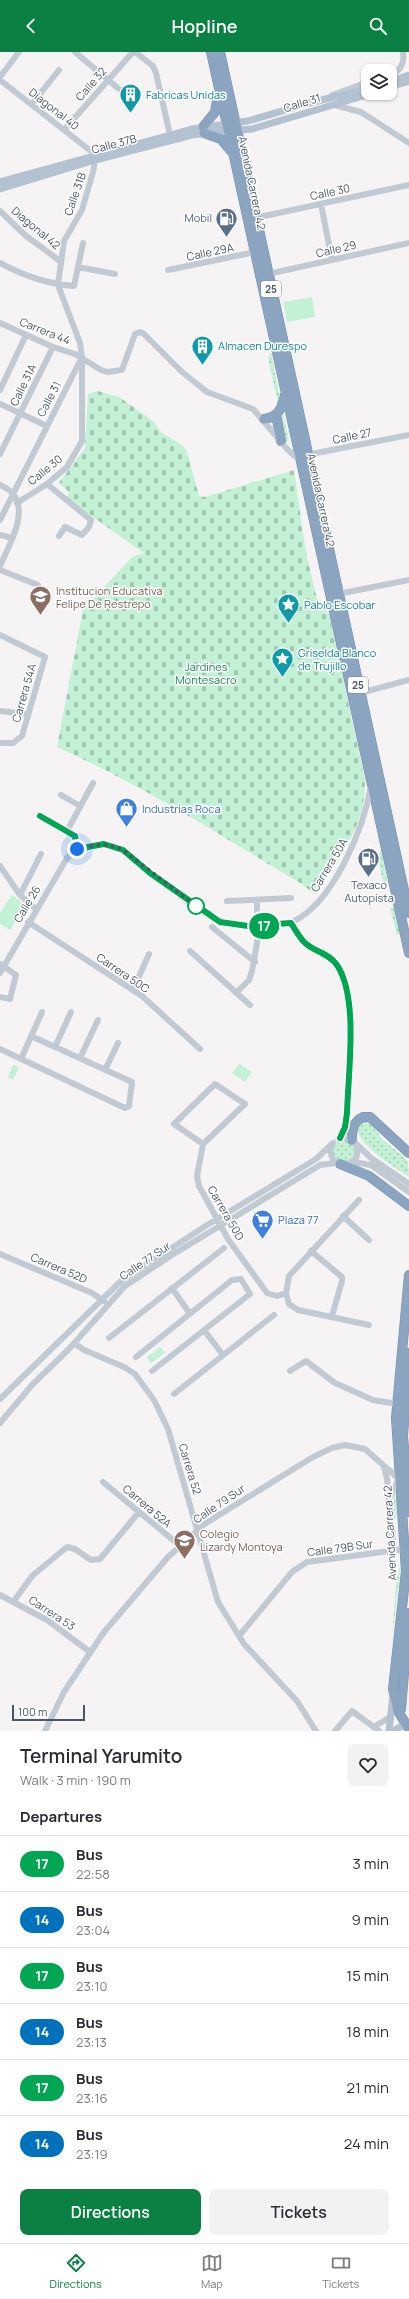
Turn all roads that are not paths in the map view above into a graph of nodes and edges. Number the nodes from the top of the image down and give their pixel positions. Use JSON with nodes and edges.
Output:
{"nodes":[{"id":1,"x":19,"y":52,"type":"edge"},
{"id":2,"x":74,"y":52,"type":"edge"},
{"id":3,"x":134,"y":52,"type":"edge"},
{"id":4,"x":211,"y":52,"type":"edge"},
{"id":5,"x":220,"y":52,"type":"edge"},
{"id":6,"x":403,"y":52,"type":"edge"},
{"id":7,"x":59,"y":70,"type":"dead end"},
{"id":8,"x":397,"y":72,"type":"edge"},
{"id":9,"x":0,"y":78,"type":"edge"},
{"id":10,"x":407,"y":79,"type":"edge"},
{"id":11,"x":108,"y":80,"type":"junction"},
{"id":12,"x":397,"y":81,"type":"edge"},
{"id":13,"x":218,"y":83,"type":"junction"},
{"id":14,"x":361,"y":84,"type":"edge"},
{"id":15,"x":397,"y":84,"type":"edge"},
{"id":16,"x":118,"y":89,"type":"dead end"},
{"id":17,"x":361,"y":91,"type":"edge"},
{"id":18,"x":361,"y":97,"type":"edge"},
{"id":19,"x":309,"y":103,"type":"junction"},
{"id":20,"x":32,"y":104,"type":"junction"},
{"id":21,"x":333,"y":105,"type":"junction"},
{"id":22,"x":232,"y":127,"type":"junction"},
{"id":23,"x":64,"y":130,"type":"junction"},
{"id":24,"x":204,"y":130,"type":"junction"},
{"id":25,"x":170,"y":135,"type":"junction"},
{"id":26,"x":409,"y":143,"type":"edge"},
{"id":27,"x":234,"y":156,"type":"junction"},
{"id":28,"x":95,"y":157,"type":"junction"},
{"id":29,"x":0,"y":182,"type":"edge"},
{"id":30,"x":409,"y":185,"type":"edge"},
{"id":31,"x":0,"y":189,"type":"edge"},
{"id":32,"x":321,"y":204,"type":"junction"},
{"id":33,"x":0,"y":211,"type":"edge"},
{"id":34,"x":255,"y":218,"type":"junction"},
{"id":35,"x":83,"y":243,"type":"dead end"},
{"id":36,"x":409,"y":243,"type":"edge"},
{"id":37,"x":259,"y":253,"type":"junction"},
{"id":38,"x":60,"y":260,"type":"junction"},
{"id":39,"x":332,"y":260,"type":"junction"},
{"id":40,"x":0,"y":263,"type":"edge"},
{"id":41,"x":78,"y":267,"type":"junction"},
{"id":42,"x":168,"y":270,"type":"dead end"},
{"id":43,"x":115,"y":274,"type":"dead end"},
{"id":44,"x":268,"y":274,"type":"junction"},
{"id":45,"x":58,"y":285,"type":"junction"},
{"id":46,"x":0,"y":324,"type":"edge"},
{"id":47,"x":26,"y":335,"type":"junction"},
{"id":48,"x":53,"y":346,"type":"junction"},
{"id":49,"x":82,"y":357,"type":"junction"},
{"id":50,"x":0,"y":373,"type":"edge"},
{"id":51,"x":7,"y":376,"type":"junction"},
{"id":52,"x":0,"y":390,"type":"edge"},
{"id":53,"x":286,"y":392,"type":"junction"},
{"id":54,"x":0,"y":404,"type":"edge"},
{"id":55,"x":20,"y":414,"type":"junction"},
{"id":56,"x":276,"y":415,"type":"junction"},
{"id":57,"x":264,"y":419,"type":"junction"},
{"id":58,"x":47,"y":426,"type":"junction"},
{"id":59,"x":409,"y":435,"type":"edge"},
{"id":60,"x":281,"y":441,"type":"junction"},
{"id":61,"x":0,"y":454,"type":"edge"},
{"id":62,"x":304,"y":456,"type":"junction"},
{"id":63,"x":48,"y":484,"type":"junction"},
{"id":64,"x":0,"y":485,"type":"edge"},
{"id":65,"x":14,"y":494,"type":"junction"},
{"id":66,"x":17,"y":503,"type":"junction"},
{"id":67,"x":0,"y":520,"type":"edge"},
{"id":68,"x":0,"y":534,"type":"edge"},
{"id":69,"x":59,"y":536,"type":"dead end"},
{"id":70,"x":12,"y":538,"type":"junction"},
{"id":71,"x":0,"y":566,"type":"edge"},
{"id":72,"x":0,"y":570,"type":"edge"},
{"id":73,"x":409,"y":580,"type":"edge"},
{"id":74,"x":38,"y":585,"type":"dead end"},
{"id":75,"x":338,"y":594,"type":"junction"},
{"id":76,"x":0,"y":635,"type":"edge"},
{"id":77,"x":349,"y":644,"type":"junction"},
{"id":78,"x":347,"y":672,"type":"junction"},
{"id":79,"x":409,"y":680,"type":"edge"},
{"id":80,"x":360,"y":692,"type":"junction"},
{"id":81,"x":0,"y":711,"type":"edge"},
{"id":82,"x":27,"y":714,"type":"junction"},
{"id":83,"x":0,"y":743,"type":"edge"},
{"id":84,"x":371,"y":781,"type":"junction"},
{"id":85,"x":93,"y":783,"type":"dead end"},
{"id":86,"x":61,"y":795,"type":"dead end"},
{"id":87,"x":80,"y":806,"type":"junction"},
{"id":88,"x":40,"y":816,"type":"dead end"},
{"id":89,"x":67,"y":831,"type":"junction"},
{"id":90,"x":383,"y":835,"type":"junction"},
{"id":91,"x":77,"y":849,"type":"junction"},
{"id":92,"x":42,"y":854,"type":"dead end"},
{"id":93,"x":396,"y":856,"type":"junction"},
{"id":94,"x":0,"y":866,"type":"edge"},
{"id":95,"x":20,"y":895,"type":"junction"},
{"id":96,"x":290,"y":898,"type":"dead end"},
{"id":97,"x":257,"y":900,"type":"junction"},
{"id":98,"x":227,"y":901,"type":"dead end"},
{"id":99,"x":36,"y":909,"type":"junction"},
{"id":100,"x":409,"y":913,"type":"edge"},
{"id":101,"x":28,"y":922,"type":"junction"},
{"id":102,"x":291,"y":923,"type":"junction"},
{"id":103,"x":259,"y":926,"type":"junction"},
{"id":104,"x":212,"y":927,"type":"dead end"},
{"id":105,"x":190,"y":951,"type":"dead end"},
{"id":106,"x":409,"y":953,"type":"edge"},
{"id":107,"x":149,"y":954,"type":"dead end"},
{"id":108,"x":255,"y":962,"type":"junction"},
{"id":109,"x":1,"y":968,"type":"edge"},
{"id":110,"x":134,"y":990,"type":"junction"},
{"id":111,"x":236,"y":993,"type":"junction"},
{"id":112,"x":0,"y":997,"type":"edge"},
{"id":113,"x":250,"y":1005,"type":"dead end"},
{"id":114,"x":42,"y":1012,"type":"dead end"},
{"id":115,"x":71,"y":1012,"type":"dead end"},
{"id":116,"x":98,"y":1020,"type":"dead end"},
{"id":117,"x":32,"y":1036,"type":"junction"},
{"id":118,"x":118,"y":1043,"type":"dead end"},
{"id":119,"x":55,"y":1047,"type":"junction"},
{"id":120,"x":0,"y":1049,"type":"edge"},
{"id":121,"x":200,"y":1049,"type":"dead end"},
{"id":122,"x":80,"y":1058,"type":"junction"},
{"id":123,"x":21,"y":1059,"type":"junction"},
{"id":124,"x":105,"y":1070,"type":"junction"},
{"id":125,"x":340,"y":1138,"type":"junction"},
{"id":126,"x":354,"y":1141,"type":"junction"},
{"id":127,"x":333,"y":1143,"type":"junction"},
{"id":128,"x":204,"y":1144,"type":"junction"},
{"id":129,"x":409,"y":1153,"type":"edge"},
{"id":130,"x":353,"y":1162,"type":"junction"},
{"id":131,"x":338,"y":1164,"type":"junction"},
{"id":132,"x":395,"y":1178,"type":"junction"},
{"id":133,"x":409,"y":1184,"type":"edge"},
{"id":134,"x":409,"y":1192,"type":"edge"},
{"id":135,"x":359,"y":1200,"type":"dead end"},
{"id":136,"x":409,"y":1206,"type":"edge"},
{"id":137,"x":343,"y":1216,"type":"junction"},
{"id":138,"x":217,"y":1219,"type":"junction"},
{"id":139,"x":220,"y":1225,"type":"junction"},
{"id":140,"x":369,"y":1240,"type":"dead end"},
{"id":141,"x":224,"y":1248,"type":"dead end"},
{"id":142,"x":311,"y":1251,"type":"junction"},
{"id":143,"x":0,"y":1254,"type":"edge"},
{"id":144,"x":409,"y":1275,"type":"edge"},
{"id":145,"x":262,"y":1287,"type":"junction"},
{"id":146,"x":172,"y":1288,"type":"junction"},
{"id":147,"x":286,"y":1293,"type":"junction"},
{"id":148,"x":250,"y":1294,"type":"junction"},
{"id":149,"x":102,"y":1300,"type":"junction"},
{"id":150,"x":108,"y":1304,"type":"junction"},
{"id":151,"x":190,"y":1314,"type":"junction"},
{"id":152,"x":274,"y":1315,"type":"dead end"},
{"id":153,"x":332,"y":1316,"type":"junction"},
{"id":154,"x":369,"y":1325,"type":"dead end"},
{"id":155,"x":204,"y":1330,"type":"junction"},
{"id":156,"x":108,"y":1338,"type":"dead end"},
{"id":157,"x":74,"y":1343,"type":"junction"},
{"id":158,"x":409,"y":1354,"type":"edge"},
{"id":159,"x":223,"y":1355,"type":"junction"},
{"id":160,"x":136,"y":1357,"type":"dead end"},
{"id":161,"x":152,"y":1371,"type":"dead end"},
{"id":162,"x":290,"y":1371,"type":"dead end"},
{"id":163,"x":174,"y":1394,"type":"dead end"},
{"id":164,"x":0,"y":1399,"type":"edge"},
{"id":165,"x":397,"y":1404,"type":"junction"},
{"id":166,"x":0,"y":1422,"type":"edge"},
{"id":167,"x":383,"y":1466,"type":"junction"},
{"id":168,"x":404,"y":1477,"type":"edge"},
{"id":169,"x":103,"y":1482,"type":"dead end"},
{"id":170,"x":389,"y":1498,"type":"junction"},
{"id":171,"x":406,"y":1511,"type":"edge"},
{"id":172,"x":139,"y":1512,"type":"junction"},
{"id":173,"x":198,"y":1529,"type":"junction"},
{"id":174,"x":179,"y":1545,"type":"junction"},
{"id":175,"x":399,"y":1550,"type":"junction"},
{"id":176,"x":0,"y":1594,"type":"edge"},
{"id":177,"x":14,"y":1601,"type":"junction"},
{"id":178,"x":409,"y":1613,"type":"edge"},
{"id":179,"x":239,"y":1636,"type":"junction"},
{"id":180,"x":90,"y":1652,"type":"junction"},
{"id":181,"x":393,"y":1689,"type":"junction"},
{"id":182,"x":390,"y":1717,"type":"junction"},
{"id":183,"x":407,"y":1727,"type":"edge"},
{"id":184,"x":377,"y":1729,"type":"edge"},
{"id":185,"x":45,"y":1731,"type":"edge"},
{"id":186,"x":316,"y":1731,"type":"edge"},
{"id":187,"x":334,"y":1731,"type":"edge"},
{"id":188,"x":389,"y":1731,"type":"edge"},
{"id":189,"x":393,"y":1731,"type":"edge"}],
"edges":[{"from":1,"to":9,"type":"street"},
{"from":2,"to":11,"type":"street"},
{"from":3,"to":11,"type":"street","name":"Calle 32"},
{"from":3,"to":25,"type":"street"},
{"from":4,"to":13,"type":"highway","name":"Avenida Carrera 42","number":"25"},
{"from":5,"to":22,"type":"highway","name":"Avenida Carrera 42","number":"25"},
{"from":6,"to":8,"type":"street"},
{"from":7,"to":20,"type":"street"},
{"from":9,"to":20,"type":"street","name":"Diagonal 40"},
{"from":10,"to":12,"type":"main road"},
{"from":10,"to":15,"type":"main road"},
{"from":11,"to":16,"type":"street"},
{"from":11,"to":23,"type":"street","name":"Calle 32"},
{"from":13,"to":22,"type":"highway","name":"Avenida Carrera 42","number":"25"},
{"from":13,"to":24,"type":"highway"},
{"from":14,"to":19,"type":"street","name":"Calle 31"},
{"from":17,"to":19,"type":"main road","name":"Calle 31"},
{"from":18,"to":21,"type":"main road","name":"Calle 31"},
{"from":19,"to":22,"type":"main road","name":"Calle 31"},
{"from":20,"to":23,"type":"street","name":"Diagonal 40"},
{"from":21,"to":22,"type":"main road","name":"Calle 31"},
{"from":21,"to":26,"type":"street"},
{"from":22,"to":24,"type":"main road","name":"Calle 37B"},
{"from":22,"to":27,"type":"highway","name":"Avenida Carrera 42","number":"25"},
{"from":22,"to":34,"type":"highway","name":"Avenida Carrera 42","number":"25"},
{"from":23,"to":28,"type":"street","name":"Diagonal 40"},
{"from":24,"to":25,"type":"main road","name":"Calle 37B"},
{"from":24,"to":27,"type":"highway"},
{"from":24,"to":28,"type":"main road","name":"Calle 37B"},
{"from":25,"to":28,"type":"main road","name":"Calle 37B"},
{"from":27,"to":37,"type":"highway","name":"Avenida Carrera 42","number":"25"},
{"from":28,"to":29,"type":"main road","name":"Calle 37B"},
{"from":28,"to":31,"type":"main road","name":"Calle 37B"},
{"from":28,"to":38,"type":"street","name":"Calle 31B"},
{"from":30,"to":32,"type":"street","name":"Calle 30"},
{"from":32,"to":34,"type":"street","name":"Calle 30"},
{"from":32,"to":39,"type":"street"},
{"from":33,"to":38,"type":"street","name":"Diagonal 42"},
{"from":34,"to":37,"type":"highway","name":"Avenida Carrera 42","number":"25"},
{"from":35,"to":41,"type":"street"},
{"from":36,"to":39,"type":"street","name":"Calle 29"},
{"from":37,"to":42,"type":"street","name":"Calle 29A"},
{"from":37,"to":44,"type":"highway","name":"Avenida Carrera 42","number":"25"},
{"from":37,"to":53,"type":"highway","name":"Avenida Carrera 42","number":"25"},
{"from":38,"to":45,"type":"street","name":"Calle 31B"},
{"from":39,"to":44,"type":"street","name":"Calle 29"},
{"from":40,"to":45,"type":"street"},
{"from":41,"to":43,"type":"street"},
{"from":41,"to":45,"type":"street"},
{"from":44,"to":62,"type":"highway","name":"Avenida Carrera 42","number":"25"},
{"from":45,"to":49,"type":"street"},
{"from":46,"to":47,"type":"street","name":"Carrera 44"},
{"from":47,"to":48,"type":"street","name":"Carrera 44"},
{"from":47,"to":51,"type":"street"},
{"from":48,"to":49,"type":"street","name":"Carrera 44"},
{"from":48,"to":55,"type":"street","name":"Calle 31A"},
{"from":49,"to":57,"type":"street","name":"Carrera 44"},
{"from":49,"to":58,"type":"street","name":"Calle 31"},
{"from":49,"to":63,"type":"street","name":"Calle 30"},
{"from":50,"to":51,"type":"street"},
{"from":51,"to":52,"type":"street"},
{"from":53,"to":56,"type":"highway"},
{"from":53,"to":62,"type":"highway","name":"Avenida Carrera 42","number":"25"},
{"from":54,"to":55,"type":"street"},
{"from":55,"to":58,"type":"street"},
{"from":55,"to":61,"type":"street","name":"Calle 31A"},
{"from":56,"to":57,"type":"highway"},
{"from":56,"to":60,"type":"highway"},
{"from":57,"to":60,"type":"street"},
{"from":58,"to":65,"type":"street","name":"Calle 31"},
{"from":59,"to":62,"type":"street","name":"Calle 27"},
{"from":60,"to":62,"type":"street"},
{"from":62,"to":75,"type":"highway","name":"Avenida Carrera 42","number":"25"},
{"from":62,"to":78,"type":"highway","name":"Avenida Carrera 42","number":"25"},
{"from":63,"to":66,"type":"street","name":"Calle 30"},
{"from":63,"to":69,"type":"street"},
{"from":64,"to":65,"type":"street"},
{"from":65,"to":66,"type":"street"},
{"from":65,"to":67,"type":"street","name":"Calle 31"},
{"from":66,"to":70,"type":"street"},
{"from":68,"to":70,"type":"street"},
{"from":70,"to":71,"type":"street"},
{"from":72,"to":74,"type":"street"},
{"from":73,"to":75,"type":"street"},
{"from":75,"to":77,"type":"highway","name":"Avenida Carrera 42","number":"25"},
{"from":76,"to":82,"type":"street","name":"Carrera 54A"},
{"from":77,"to":78,"type":"highway"},
{"from":77,"to":80,"type":"highway","name":"Avenida Carrera 42","number":"25"},
{"from":78,"to":84,"type":"highway","name":"Avenida Carrera 42","number":"25"},
{"from":79,"to":80,"type":"street"},
{"from":80,"to":93,"type":"highway","name":"Avenida Carrera 42","number":"25"},
{"from":81,"to":82,"type":"street"},
{"from":82,"to":83,"type":"street","name":"Carrera 54A"},
{"from":84,"to":90,"type":"highway","name":"Avenida Carrera 42","number":"25"},
{"from":84,"to":102,"type":"street","name":"Carrera 50A"},
{"from":85,"to":87,"type":"street"},
{"from":86,"to":87,"type":"street"},
{"from":87,"to":89,"type":"street"},
{"from":88,"to":89,"type":"street"},
{"from":89,"to":91,"type":"street"},
{"from":90,"to":93,"type":"highway"},
{"from":90,"to":106,"type":"highway","name":"Avenida Carrera 42","number":"25"},
{"from":91,"to":99,"type":"street","name":"Calle 26"},
{"from":91,"to":103,"type":"street","name":"Carrera 50A"},
{"from":92,"to":95,"type":"street"},
{"from":93,"to":100,"type":"highway","name":"Avenida Carrera 42","number":"25"},
{"from":94,"to":95,"type":"street"},
{"from":95,"to":99,"type":"street"},
{"from":96,"to":97,"type":"street"},
{"from":97,"to":98,"type":"street"},
{"from":97,"to":103,"type":"street"},
{"from":99,"to":101,"type":"street","name":"Calle 26"},
{"from":101,"to":109,"type":"street","name":"Calle 26"},
{"from":101,"to":110,"type":"street","name":"Carrera 50C"},
{"from":102,"to":103,"type":"street","name":"Carrera 50A"},
{"from":102,"to":125,"type":"street"},
{"from":103,"to":108,"type":"street"},
{"from":104,"to":108,"type":"street"},
{"from":105,"to":111,"type":"street"},
{"from":107,"to":110,"type":"street"},
{"from":108,"to":111,"type":"street"},
{"from":109,"to":112,"type":"street"},
{"from":110,"to":121,"type":"street","name":"Carrera 50C"},
{"from":111,"to":113,"type":"street"},
{"from":114,"to":117,"type":"street"},
{"from":115,"to":119,"type":"street"},
{"from":116,"to":122,"type":"street"},
{"from":117,"to":119,"type":"street"},
{"from":117,"to":123,"type":"street"},
{"from":118,"to":124,"type":"street"},
{"from":119,"to":122,"type":"street"},
{"from":120,"to":123,"type":"street"},
{"from":122,"to":124,"type":"street"},
{"from":123,"to":124,"type":"street"},
{"from":125,"to":126,"type":"street"},
{"from":125,"to":127,"type":"street"},
{"from":126,"to":129,"type":"highway"},
{"from":126,"to":130,"type":"street"},
{"from":126,"to":132,"type":"street"},
{"from":127,"to":131,"type":"street"},
{"from":127,"to":138,"type":"street","name":"Calle 77 Sur"},
{"from":128,"to":128,"type":"street"},
{"from":128,"to":138,"type":"street","name":"Carrera 50D"},
{"from":130,"to":131,"type":"street"},
{"from":130,"to":132,"type":"street"},
{"from":131,"to":136,"type":"highway"},
{"from":131,"to":139,"type":"street","name":"Calle 77 Sur"},
{"from":132,"to":133,"type":"street"},
{"from":132,"to":134,"type":"street"},
{"from":135,"to":137,"type":"street"},
{"from":137,"to":140,"type":"street"},
{"from":137,"to":142,"type":"street"},
{"from":138,"to":139,"type":"street","name":"Carrera 50D"},
{"from":138,"to":149,"type":"street","name":"Calle 77 Sur"},
{"from":139,"to":145,"type":"street","name":"Carrera 50D"},
{"from":139,"to":150,"type":"street","name":"Calle 77 Sur"},
{"from":141,"to":146,"type":"street"},
{"from":142,"to":147,"type":"street"},
{"from":142,"to":153,"type":"street"},
{"from":143,"to":149,"type":"street","name":"Carrera 52D"},
{"from":144,"to":165,"type":"highway","name":"Avenida Carrera 42"},
{"from":145,"to":147,"type":"street","name":"Carrera 50D"},
{"from":145,"to":148,"type":"street"},
{"from":146,"to":151,"type":"street"},
{"from":146,"to":156,"type":"street"},
{"from":147,"to":153,"type":"street"},
{"from":148,"to":151,"type":"street"},
{"from":148,"to":155,"type":"street"},
{"from":149,"to":150,"type":"street","name":"Carrera 52D"},
{"from":149,"to":164,"type":"street","name":"Calle 77 Sur"},
{"from":150,"to":157,"type":"street","name":"Calle 77 Sur"},
{"from":151,"to":160,"type":"street"},
{"from":152,"to":159,"type":"street"},
{"from":153,"to":154,"type":"street"},
{"from":155,"to":159,"type":"street"},
{"from":155,"to":161,"type":"street"},
{"from":157,"to":166,"type":"street","name":"Calle 77 Sur"},
{"from":157,"to":173,"type":"street","name":"Carrera 52"},
{"from":158,"to":168,"type":"highway","name":"Avenida Carrera 42"},
{"from":159,"to":163,"type":"street"},
{"from":162,"to":165,"type":"street"},
{"from":165,"to":168,"type":"highway","name":"Avenida Carrera 42"},
{"from":167,"to":168,"type":"street","name":"Calle 79 Sur"},
{"from":167,"to":170,"type":"street"},
{"from":167,"to":173,"type":"street","name":"Calle 79 Sur"},
{"from":168,"to":170,"type":"street"},
{"from":168,"to":171,"type":"highway","name":"Avenida Carrera 42"},
{"from":169,"to":172,"type":"street","name":"Carrera 52A"},
{"from":170,"to":175,"type":"street"},
{"from":171,"to":175,"type":"highway","name":"Avenida Carrera 42"},
{"from":171,"to":175,"type":"highway"},
{"from":172,"to":174,"type":"street","name":"Carrera 52A"},
{"from":172,"to":177,"type":"street"},
{"from":173,"to":174,"type":"street","name":"Calle 79 Sur"},
{"from":173,"to":179,"type":"street","name":"Carrera 52"},
{"from":174,"to":180,"type":"street","name":"Calle 79 Sur"},
{"from":175,"to":179,"type":"street","name":"Calle 79B Sur"},
{"from":175,"to":181,"type":"highway","name":"Avenida Carrera 42"},
{"from":176,"to":177,"type":"street","name":"Carrera 53"},
{"from":177,"to":180,"type":"street","name":"Carrera 53"},
{"from":178,"to":183,"type":"highway"},
{"from":179,"to":186,"type":"street","name":"Carrera 52"},
{"from":180,"to":185,"type":"street","name":"Calle 79 Sur"},
{"from":181,"to":182,"type":"main road"},
{"from":181,"to":183,"type":"highway","name":"Avenida Carrera 42"},
{"from":182,"to":184,"type":"street"},
{"from":182,"to":188,"type":"main road"},
{"from":183,"to":189,"type":"main road"},
{"from":184,"to":187,"type":"street"}]}
